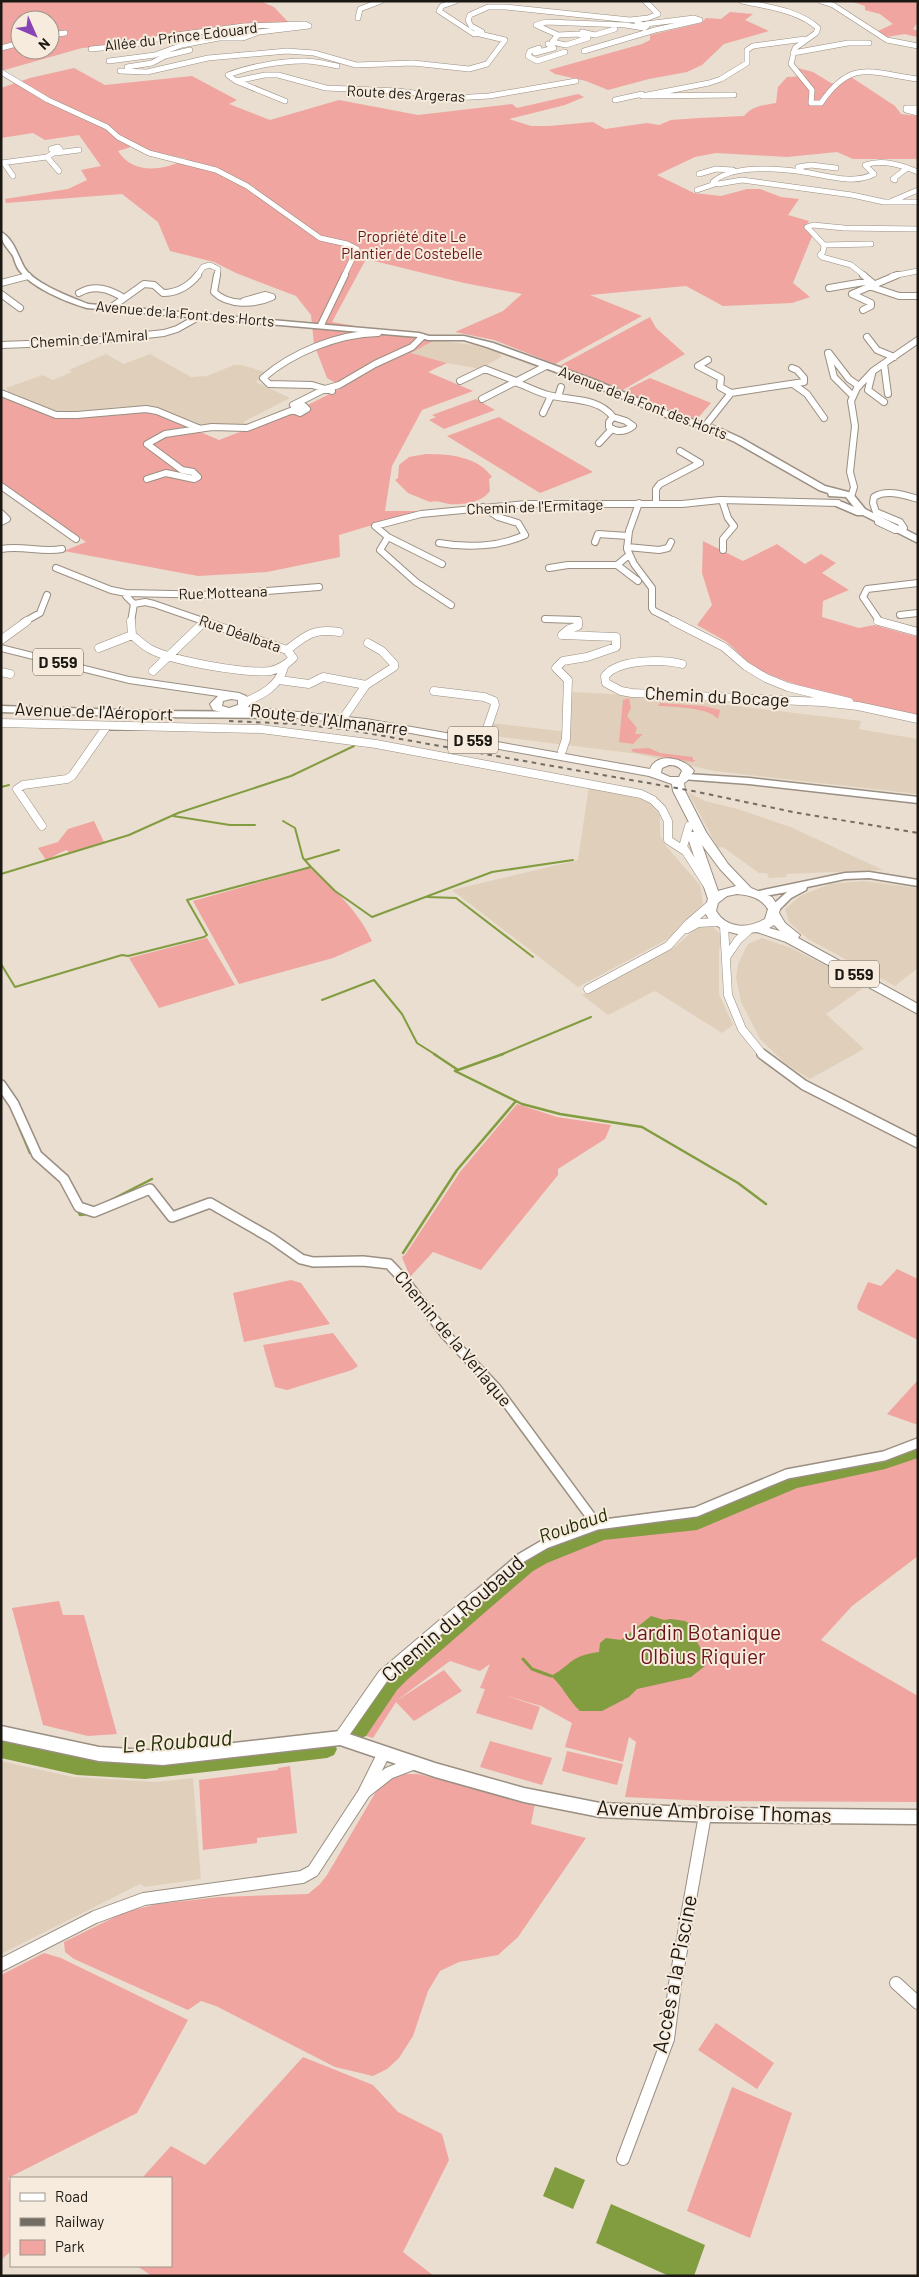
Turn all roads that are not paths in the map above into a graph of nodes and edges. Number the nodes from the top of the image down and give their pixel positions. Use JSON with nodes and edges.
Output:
{"nodes":[{"id":1,"x":381,"y":1,"type":"edge"},
{"id":2,"x":456,"y":1,"type":"edge"},
{"id":3,"x":645,"y":1,"type":"edge"},
{"id":4,"x":742,"y":1,"type":"edge"},
{"id":5,"x":821,"y":1,"type":"edge"},
{"id":6,"x":358,"y":18,"type":"dead end"},
{"id":7,"x":607,"y":19,"type":"junction"},
{"id":8,"x":617,"y":19,"type":"joint"},
{"id":9,"x":643,"y":24,"type":"junction"},
{"id":10,"x":616,"y":29,"type":"dead end"},
{"id":11,"x":64,"y":33,"type":"dead end"},
{"id":12,"x":60,"y":34,"type":"edge"},
{"id":13,"x":480,"y":34,"type":"junction"},
{"id":14,"x":557,"y":34,"type":"junction"},
{"id":15,"x":805,"y":39,"type":"junction"},
{"id":16,"x":869,"y":43,"type":"dead end"},
{"id":17,"x":549,"y":45,"type":"junction"},
{"id":18,"x":918,"y":46,"type":"edge"},
{"id":19,"x":91,"y":48,"type":"dead end"},
{"id":20,"x":190,"y":50,"type":"dead end"},
{"id":21,"x":584,"y":51,"type":"dead end"},
{"id":22,"x":115,"y":52,"type":"dead end"},
{"id":23,"x":173,"y":52,"type":"junction"},
{"id":24,"x":565,"y":52,"type":"dead end"},
{"id":25,"x":793,"y":53,"type":"junction"},
{"id":26,"x":535,"y":54,"type":"dead end"},
{"id":27,"x":132,"y":58,"type":"junction"},
{"id":28,"x":109,"y":61,"type":"dead end"},
{"id":29,"x":369,"y":66,"type":"junction"},
{"id":30,"x":1,"y":72,"type":"edge"},
{"id":31,"x":918,"y":79,"type":"edge"},
{"id":32,"x":236,"y":81,"type":"junction"},
{"id":33,"x":576,"y":81,"type":"dead end"},
{"id":34,"x":642,"y":94,"type":"junction"},
{"id":35,"x":734,"y":95,"type":"dead end"},
{"id":36,"x":615,"y":100,"type":"dead end"},
{"id":37,"x":285,"y":101,"type":"dead end"},
{"id":38,"x":918,"y":108,"type":"edge"},
{"id":39,"x":918,"y":113,"type":"edge"},
{"id":40,"x":51,"y":149,"type":"dead end"},
{"id":41,"x":80,"y":150,"type":"dead end"},
{"id":42,"x":56,"y":153,"type":"junction"},
{"id":43,"x":47,"y":156,"type":"junction"},
{"id":44,"x":59,"y":160,"type":"dead end"},
{"id":45,"x":52,"y":161,"type":"junction"},
{"id":46,"x":2,"y":163,"type":"edge"},
{"id":47,"x":836,"y":168,"type":"dead end"},
{"id":48,"x":907,"y":168,"type":"junction"},
{"id":49,"x":58,"y":171,"type":"dead end"},
{"id":50,"x":738,"y":172,"type":"junction"},
{"id":51,"x":803,"y":172,"type":"junction"},
{"id":52,"x":918,"y":172,"type":"edge"},
{"id":53,"x":699,"y":174,"type":"dead end"},
{"id":54,"x":13,"y":176,"type":"dead end"},
{"id":55,"x":895,"y":180,"type":"dead end"},
{"id":56,"x":715,"y":184,"type":"junction"},
{"id":57,"x":697,"y":190,"type":"dead end"},
{"id":58,"x":918,"y":190,"type":"edge"},
{"id":59,"x":892,"y":202,"type":"junction"},
{"id":60,"x":918,"y":202,"type":"edge"},
{"id":61,"x":918,"y":229,"type":"edge"},
{"id":62,"x":1,"y":234,"type":"edge"},
{"id":63,"x":871,"y":244,"type":"dead end"},
{"id":64,"x":824,"y":245,"type":"junction"},
{"id":65,"x":918,"y":271,"type":"edge"},
{"id":66,"x":28,"y":276,"type":"junction"},
{"id":67,"x":1,"y":283,"type":"edge"},
{"id":68,"x":871,"y":284,"type":"junction"},
{"id":69,"x":829,"y":288,"type":"dead end"},
{"id":70,"x":79,"y":292,"type":"dead end"},
{"id":71,"x":1,"y":294,"type":"edge"},
{"id":72,"x":852,"y":294,"type":"joint"},
{"id":73,"x":918,"y":296,"type":"edge"},
{"id":74,"x":124,"y":298,"type":"junction"},
{"id":75,"x":244,"y":301,"type":"dead end"},
{"id":76,"x":20,"y":308,"type":"dead end"},
{"id":77,"x":109,"y":309,"type":"junction"},
{"id":78,"x":863,"y":310,"type":"dead end"},
{"id":79,"x":202,"y":315,"type":"junction"},
{"id":80,"x":321,"y":325,"type":"junction"},
{"id":81,"x":421,"y":335,"type":"junction"},
{"id":82,"x":435,"y":336,"type":"junction"},
{"id":83,"x":867,"y":337,"type":"dead end"},
{"id":84,"x":918,"y":340,"type":"edge"},
{"id":85,"x":18,"y":344,"type":"junction"},
{"id":86,"x":1,"y":345,"type":"edge"},
{"id":87,"x":1,"y":351,"type":"edge"},
{"id":88,"x":894,"y":357,"type":"junction"},
{"id":89,"x":708,"y":360,"type":"dead end"},
{"id":90,"x":884,"y":364,"type":"junction"},
{"id":91,"x":546,"y":366,"type":"junction"},
{"id":92,"x":792,"y":368,"type":"dead end"},
{"id":93,"x":873,"y":371,"type":"junction"},
{"id":94,"x":460,"y":381,"type":"dead end"},
{"id":95,"x":516,"y":382,"type":"junction"},
{"id":96,"x":793,"y":384,"type":"junction"},
{"id":97,"x":859,"y":386,"type":"junction"},
{"id":98,"x":561,"y":387,"type":"dead end"},
{"id":99,"x":330,"y":390,"type":"junction"},
{"id":100,"x":1,"y":393,"type":"edge"},
{"id":101,"x":731,"y":393,"type":"junction"},
{"id":102,"x":888,"y":394,"type":"dead end"},
{"id":103,"x":554,"y":396,"type":"junction"},
{"id":104,"x":853,"y":396,"type":"junction"},
{"id":105,"x":482,"y":399,"type":"dead end"},
{"id":106,"x":884,"y":402,"type":"dead end"},
{"id":107,"x":295,"y":410,"type":"junction"},
{"id":108,"x":543,"y":413,"type":"dead end"},
{"id":109,"x":613,"y":417,"type":"junction"},
{"id":110,"x":824,"y":418,"type":"dead end"},
{"id":111,"x":705,"y":426,"type":"junction"},
{"id":112,"x":198,"y":428,"type":"junction"},
{"id":113,"x":611,"y":430,"type":"junction"},
{"id":114,"x":599,"y":443,"type":"dead end"},
{"id":115,"x":680,"y":451,"type":"dead end"},
{"id":116,"x":147,"y":479,"type":"dead end"},
{"id":117,"x":851,"y":480,"type":"junction"},
{"id":118,"x":1,"y":485,"type":"edge"},
{"id":119,"x":836,"y":498,"type":"junction"},
{"id":120,"x":852,"y":498,"type":"junction"},
{"id":121,"x":918,"y":499,"type":"edge"},
{"id":122,"x":722,"y":500,"type":"junction"},
{"id":123,"x":639,"y":503,"type":"junction"},
{"id":124,"x":656,"y":503,"type":"junction"},
{"id":125,"x":820,"y":503,"type":"joint"},
{"id":126,"x":483,"y":506,"type":"junction"},
{"id":127,"x":1,"y":513,"type":"edge"},
{"id":128,"x":1,"y":522,"type":"edge"},
{"id":129,"x":878,"y":522,"type":"junction"},
{"id":130,"x":899,"y":530,"type":"junction"},
{"id":131,"x":388,"y":536,"type":"junction"},
{"id":132,"x":628,"y":536,"type":"junction"},
{"id":133,"x":76,"y":539,"type":"dead end"},
{"id":134,"x":918,"y":541,"type":"edge"},
{"id":135,"x":595,"y":542,"type":"dead end"},
{"id":136,"x":671,"y":542,"type":"dead end"},
{"id":137,"x":439,"y":543,"type":"dead end"},
{"id":138,"x":1,"y":549,"type":"edge"},
{"id":139,"x":62,"y":549,"type":"dead end"},
{"id":140,"x":723,"y":550,"type":"dead end"},
{"id":141,"x":628,"y":551,"type":"junction"},
{"id":142,"x":442,"y":564,"type":"dead end"},
{"id":143,"x":617,"y":565,"type":"junction"},
{"id":144,"x":56,"y":568,"type":"dead end"},
{"id":145,"x":549,"y":568,"type":"dead end"},
{"id":146,"x":638,"y":581,"type":"dead end"},
{"id":147,"x":918,"y":583,"type":"edge"},
{"id":148,"x":319,"y":587,"type":"dead end"},
{"id":149,"x":126,"y":593,"type":"junction"},
{"id":150,"x":47,"y":595,"type":"dead end"},
{"id":151,"x":134,"y":604,"type":"junction"},
{"id":152,"x":452,"y":605,"type":"dead end"},
{"id":153,"x":918,"y":613,"type":"edge"},
{"id":154,"x":900,"y":615,"type":"dead end"},
{"id":155,"x":545,"y":619,"type":"dead end"},
{"id":156,"x":205,"y":621,"type":"junction"},
{"id":157,"x":339,"y":632,"type":"dead end"},
{"id":158,"x":918,"y":632,"type":"edge"},
{"id":159,"x":132,"y":635,"type":"junction"},
{"id":160,"x":1,"y":640,"type":"edge"},
{"id":161,"x":368,"y":643,"type":"dead end"},
{"id":162,"x":1,"y":648,"type":"edge"},
{"id":163,"x":99,"y":648,"type":"dead end"},
{"id":164,"x":287,"y":650,"type":"junction"},
{"id":165,"x":171,"y":656,"type":"junction"},
{"id":166,"x":682,"y":664,"type":"dead end"},
{"id":167,"x":284,"y":667,"type":"junction"},
{"id":168,"x":1,"y":672,"type":"edge"},
{"id":169,"x":153,"y":672,"type":"dead end"},
{"id":170,"x":10,"y":674,"type":"dead end"},
{"id":171,"x":279,"y":680,"type":"junction"},
{"id":172,"x":366,"y":686,"type":"junction"},
{"id":173,"x":194,"y":689,"type":"junction"},
{"id":174,"x":434,"y":690,"type":"dead end"},
{"id":175,"x":241,"y":702,"type":"junction"},
{"id":176,"x":218,"y":705,"type":"junction"},
{"id":177,"x":858,"y":706,"type":"junction"},
{"id":178,"x":1,"y":709,"type":"edge"},
{"id":179,"x":187,"y":714,"type":"junction"},
{"id":180,"x":199,"y":714,"type":"junction"},
{"id":181,"x":346,"y":714,"type":"junction"},
{"id":182,"x":290,"y":715,"type":"junction"},
{"id":183,"x":918,"y":719,"type":"edge"},
{"id":184,"x":1,"y":723,"type":"edge"},
{"id":185,"x":107,"y":726,"type":"junction"},
{"id":186,"x":484,"y":737,"type":"junction"},
{"id":187,"x":562,"y":751,"type":"junction"},
{"id":188,"x":660,"y":773,"type":"junction"},
{"id":189,"x":684,"y":775,"type":"junction"},
{"id":190,"x":918,"y":800,"type":"edge"},
{"id":191,"x":42,"y":826,"type":"dead end"},
{"id":192,"x":689,"y":826,"type":"junction"},
{"id":193,"x":684,"y":842,"type":"junction"},
{"id":194,"x":671,"y":843,"type":"junction"},
{"id":195,"x":685,"y":851,"type":"junction"},
{"id":196,"x":918,"y":884,"type":"edge"},
{"id":197,"x":708,"y":886,"type":"junction"},
{"id":198,"x":753,"y":892,"type":"junction"},
{"id":199,"x":712,"y":902,"type":"junction"},
{"id":200,"x":774,"y":912,"type":"junction"},
{"id":201,"x":721,"y":924,"type":"junction"},
{"id":202,"x":754,"y":929,"type":"junction"},
{"id":203,"x":682,"y":931,"type":"junction"},
{"id":204,"x":727,"y":956,"type":"junction"},
{"id":205,"x":588,"y":989,"type":"dead end"},
{"id":206,"x":918,"y":1004,"type":"edge"},
{"id":207,"x":918,"y":1010,"type":"edge"},
{"id":208,"x":1,"y":1085,"type":"edge"},
{"id":209,"x":918,"y":1143,"type":"edge"},
{"id":210,"x":918,"y":1443,"type":"edge"},
{"id":211,"x":597,"y":1524,"type":"junction"},
{"id":212,"x":1,"y":1733,"type":"edge"},
{"id":213,"x":340,"y":1738,"type":"junction"},
{"id":214,"x":388,"y":1754,"type":"junction"},
{"id":215,"x":414,"y":1763,"type":"junction"},
{"id":216,"x":389,"y":1773,"type":"junction"},
{"id":217,"x":364,"y":1793,"type":"junction"},
{"id":218,"x":704,"y":1815,"type":"junction"},
{"id":219,"x":918,"y":1817,"type":"edge"},
{"id":220,"x":1,"y":1965,"type":"edge"},
{"id":221,"x":896,"y":1983,"type":"dead end"},
{"id":222,"x":918,"y":2003,"type":"edge"},
{"id":223,"x":623,"y":2158,"type":"dead end"}],
"edges":[{"from":1,"to":6,"type":"street"},
{"from":2,"to":13,"type":"street"},
{"from":3,"to":8,"type":"street"},
{"from":4,"to":15,"type":"street"},
{"from":5,"to":18,"type":"street"},
{"from":7,"to":8,"type":"street"},
{"from":7,"to":9,"type":"street"},
{"from":7,"to":13,"type":"street"},
{"from":9,"to":14,"type":"street"},
{"from":9,"to":21,"type":"street"},
{"from":10,"to":14,"type":"street"},
{"from":11,"to":12,"type":"street"},
{"from":13,"to":29,"type":"street"},
{"from":14,"to":14,"type":"street"},
{"from":14,"to":17,"type":"street"},
{"from":15,"to":25,"type":"street"},
{"from":15,"to":34,"type":"street"},
{"from":16,"to":25,"type":"street"},
{"from":17,"to":24,"type":"street"},
{"from":17,"to":26,"type":"street"},
{"from":19,"to":23,"type":"street","name":"Allée du Prince Edouard"},
{"from":20,"to":23,"type":"street"},
{"from":22,"to":27,"type":"street"},
{"from":23,"to":27,"type":"street"},
{"from":23,"to":29,"type":"street"},
{"from":25,"to":31,"type":"street"},
{"from":27,"to":28,"type":"street"},
{"from":29,"to":32,"type":"street"},
{"from":30,"to":80,"type":"street"},
{"from":32,"to":33,"type":"street","name":"Route des Argeras"},
{"from":32,"to":37,"type":"street"},
{"from":34,"to":35,"type":"street"},
{"from":34,"to":36,"type":"street"},
{"from":38,"to":39,"type":"street"},
{"from":40,"to":42,"type":"street"},
{"from":41,"to":42,"type":"street"},
{"from":42,"to":43,"type":"street"},
{"from":43,"to":45,"type":"street"},
{"from":43,"to":46,"type":"street"},
{"from":44,"to":45,"type":"street"},
{"from":45,"to":49,"type":"street"},
{"from":46,"to":54,"type":"street"},
{"from":47,"to":51,"type":"street"},
{"from":48,"to":51,"type":"street"},
{"from":48,"to":52,"type":"street"},
{"from":48,"to":55,"type":"street"},
{"from":50,"to":51,"type":"street"},
{"from":50,"to":53,"type":"street"},
{"from":50,"to":56,"type":"street"},
{"from":56,"to":57,"type":"street"},
{"from":56,"to":59,"type":"street"},
{"from":58,"to":59,"type":"street"},
{"from":59,"to":60,"type":"street"},
{"from":61,"to":64,"type":"street"},
{"from":62,"to":66,"type":"main road","name":"Avenue de la Font des Horts"},
{"from":63,"to":64,"type":"street"},
{"from":64,"to":68,"type":"street"},
{"from":65,"to":68,"type":"street"},
{"from":66,"to":67,"type":"street"},
{"from":66,"to":77,"type":"main road","name":"Avenue de la Font des Horts"},
{"from":68,"to":69,"type":"street"},
{"from":68,"to":72,"type":"street"},
{"from":68,"to":73,"type":"street"},
{"from":70,"to":74,"type":"street"},
{"from":71,"to":76,"type":"street"},
{"from":72,"to":78,"type":"street"},
{"from":74,"to":75,"type":"street"},
{"from":74,"to":77,"type":"street"},
{"from":77,"to":79,"type":"main road","name":"Avenue de la Font des Horts"},
{"from":79,"to":80,"type":"main road","name":"Avenue de la Font des Horts"},
{"from":79,"to":85,"type":"street","name":"Chemin de l'Amiral"},
{"from":80,"to":81,"type":"main road","name":"Avenue de la Font des Horts"},
{"from":81,"to":82,"type":"main road","name":"Avenue de la Font des Horts"},
{"from":81,"to":99,"type":"street"},
{"from":81,"to":99,"type":"street"},
{"from":82,"to":91,"type":"main road","name":"Avenue de la Font des Horts"},
{"from":82,"to":99,"type":"street"},
{"from":83,"to":88,"type":"street"},
{"from":84,"to":88,"type":"street"},
{"from":85,"to":86,"type":"street","name":"Chemin de l'Amiral"},
{"from":85,"to":87,"type":"street"},
{"from":88,"to":90,"type":"street"},
{"from":89,"to":101,"type":"street"},
{"from":90,"to":93,"type":"street"},
{"from":90,"to":102,"type":"street"},
{"from":91,"to":95,"type":"street"},
{"from":91,"to":111,"type":"main road","name":"Avenue de la Font des Horts"},
{"from":92,"to":96,"type":"street"},
{"from":93,"to":97,"type":"street"},
{"from":93,"to":106,"type":"street"},
{"from":94,"to":95,"type":"street"},
{"from":95,"to":103,"type":"street"},
{"from":95,"to":105,"type":"street"},
{"from":96,"to":101,"type":"street"},
{"from":96,"to":110,"type":"street"},
{"from":97,"to":104,"type":"street"},
{"from":97,"to":104,"type":"street"},
{"from":98,"to":103,"type":"street"},
{"from":99,"to":107,"type":"street"},
{"from":99,"to":107,"type":"street"},
{"from":100,"to":112,"type":"street"},
{"from":101,"to":111,"type":"street"},
{"from":103,"to":108,"type":"street"},
{"from":103,"to":109,"type":"street"},
{"from":104,"to":117,"type":"street"},
{"from":107,"to":112,"type":"street"},
{"from":109,"to":113,"type":"street"},
{"from":109,"to":113,"type":"street"},
{"from":111,"to":119,"type":"main road","name":"Avenue de la Font des Horts"},
{"from":112,"to":116,"type":"street"},
{"from":113,"to":114,"type":"street"},
{"from":115,"to":124,"type":"street"},
{"from":117,"to":119,"type":"street"},
{"from":117,"to":120,"type":"street"},
{"from":118,"to":133,"type":"street"},
{"from":119,"to":120,"type":"main road"},
{"from":119,"to":125,"type":"street","name":"Chemin de l'Ermitage"},
{"from":119,"to":129,"type":"main road"},
{"from":120,"to":130,"type":"main road"},
{"from":121,"to":130,"type":"street"},
{"from":122,"to":124,"type":"street","name":"Chemin de l'Ermitage"},
{"from":122,"to":125,"type":"street","name":"Chemin de l'Ermitage"},
{"from":122,"to":140,"type":"street"},
{"from":123,"to":124,"type":"street","name":"Chemin de l'Ermitage"},
{"from":123,"to":126,"type":"street","name":"Chemin de l'Ermitage"},
{"from":123,"to":132,"type":"street"},
{"from":126,"to":131,"type":"street","name":"Chemin de l'Ermitage"},
{"from":126,"to":137,"type":"street"},
{"from":127,"to":128,"type":"street"},
{"from":129,"to":130,"type":"street"},
{"from":129,"to":134,"type":"main road"},
{"from":130,"to":134,"type":"main road"},
{"from":131,"to":142,"type":"street"},
{"from":131,"to":152,"type":"street"},
{"from":132,"to":135,"type":"street"},
{"from":132,"to":141,"type":"street"},
{"from":136,"to":141,"type":"street"},
{"from":138,"to":139,"type":"street"},
{"from":141,"to":143,"type":"street"},
{"from":141,"to":177,"type":"street"},
{"from":143,"to":145,"type":"street"},
{"from":143,"to":146,"type":"street"},
{"from":144,"to":149,"type":"street","name":"Rue Motteana"},
{"from":147,"to":158,"type":"street"},
{"from":148,"to":149,"type":"street","name":"Rue Motteana"},
{"from":149,"to":151,"type":"street"},
{"from":150,"to":160,"type":"street"},
{"from":151,"to":156,"type":"street","name":"Rue Déalbata"},
{"from":151,"to":159,"type":"street"},
{"from":153,"to":154,"type":"street"},
{"from":155,"to":187,"type":"street"},
{"from":156,"to":164,"type":"street","name":"Rue Déalbata"},
{"from":156,"to":165,"type":"street"},
{"from":157,"to":164,"type":"street"},
{"from":159,"to":163,"type":"street"},
{"from":159,"to":165,"type":"street"},
{"from":161,"to":172,"type":"street"},
{"from":162,"to":173,"type":"main road","name":"Route de l'Almanarre","number":"D 559"},
{"from":164,"to":167,"type":"street","name":"Rue Déalbata"},
{"from":165,"to":167,"type":"street"},
{"from":165,"to":169,"type":"street"},
{"from":166,"to":177,"type":"street","name":"Chemin du Bocage"},
{"from":167,"to":171,"type":"street","name":"Rue Déalbata"},
{"from":168,"to":170,"type":"street"},
{"from":171,"to":172,"type":"street"},
{"from":171,"to":175,"type":"street","name":"Rue Déalbata"},
{"from":172,"to":181,"type":"street"},
{"from":173,"to":175,"type":"main road","name":"Route de l'Almanarre","number":"D 559"},
{"from":173,"to":176,"type":"main road","name":"Route de l'Almanarre","number":"D 559"},
{"from":174,"to":186,"type":"street"},
{"from":175,"to":176,"type":"main road"},
{"from":175,"to":176,"type":"main road"},
{"from":175,"to":181,"type":"main road","name":"Route de l'Almanarre","number":"D 559"},
{"from":175,"to":182,"type":"main road","name":"Route de l'Almanarre","number":"D 559"},
{"from":176,"to":179,"type":"main road","name":"Avenue de l'Aéroport"},
{"from":176,"to":180,"type":"main road","name":"Avenue de l'Aéroport"},
{"from":177,"to":183,"type":"street","name":"Chemin du Bocage"},
{"from":178,"to":179,"type":"main road","name":"Avenue de l'Aéroport"},
{"from":179,"to":180,"type":"main road","name":"Avenue de l'Aéroport"},
{"from":180,"to":182,"type":"main road","name":"Avenue de l'Aéroport"},
{"from":181,"to":186,"type":"main road","name":"Route de l'Almanarre","number":"D 559"},
{"from":182,"to":188,"type":"main road","name":"Route de l'Almanarre","number":"D 559"},
{"from":184,"to":185,"type":"street"},
{"from":185,"to":191,"type":"street"},
{"from":185,"to":194,"type":"street"},
{"from":186,"to":187,"type":"main road","name":"Route de l'Almanarre","number":"D 559"},
{"from":187,"to":188,"type":"main road","name":"Route de l'Almanarre","number":"D 559"},
{"from":188,"to":189,"type":"main road"},
{"from":188,"to":189,"type":"main road"},
{"from":188,"to":192,"type":"main road"},
{"from":189,"to":190,"type":"main road"},
{"from":189,"to":198,"type":"main road"},
{"from":192,"to":193,"type":"street"},
{"from":192,"to":197,"type":"main road"},
{"from":193,"to":194,"type":"street"},
{"from":193,"to":195,"type":"street"},
{"from":194,"to":195,"type":"street"},
{"from":195,"to":197,"type":"street"},
{"from":196,"to":198,"type":"main road"},
{"from":196,"to":200,"type":"main road"},
{"from":197,"to":199,"type":"main road"},
{"from":198,"to":199,"type":"main road"},
{"from":198,"to":200,"type":"main road"},
{"from":199,"to":201,"type":"main road"},
{"from":199,"to":203,"type":"street"},
{"from":200,"to":202,"type":"main road"},
{"from":200,"to":206,"type":"main road","number":"D 559"},
{"from":201,"to":202,"type":"main road"},
{"from":201,"to":203,"type":"street"},
{"from":201,"to":204,"type":"street"},
{"from":202,"to":204,"type":"street"},
{"from":202,"to":207,"type":"main road","number":"D 559"},
{"from":203,"to":205,"type":"street"},
{"from":204,"to":209,"type":"street"},
{"from":208,"to":211,"type":"street","name":"Chemin de la Verlaque"},
{"from":210,"to":211,"type":"street","name":"Chemin du Roubaud"},
{"from":211,"to":213,"type":"street","name":"Chemin du Roubaud"},
{"from":212,"to":213,"type":"main road"},
{"from":213,"to":214,"type":"main road","name":"Avenue Ambroise Thomas"},
{"from":214,"to":215,"type":"main road","name":"Avenue Ambroise Thomas"},
{"from":214,"to":216,"type":"street"},
{"from":214,"to":217,"type":"street"},
{"from":215,"to":216,"type":"street"},
{"from":215,"to":218,"type":"main road","name":"Avenue Ambroise Thomas"},
{"from":216,"to":217,"type":"street"},
{"from":217,"to":220,"type":"street"},
{"from":218,"to":219,"type":"main road","name":"Avenue Ambroise Thomas"},
{"from":218,"to":223,"type":"street","name":"Accès à la Piscine"},
{"from":221,"to":222,"type":"street"}]}
